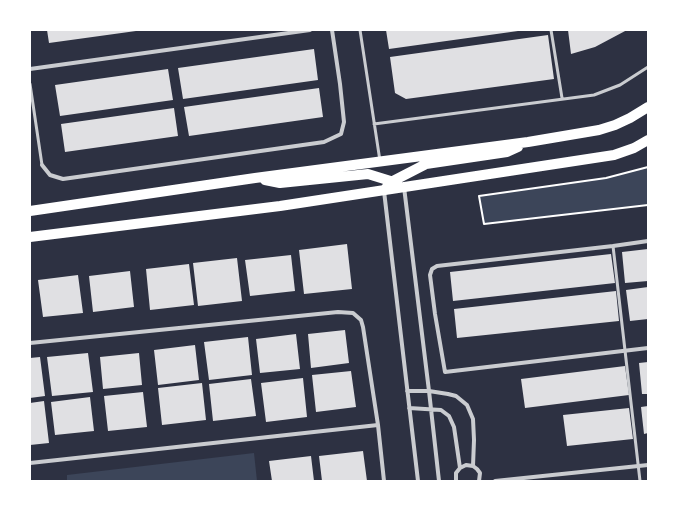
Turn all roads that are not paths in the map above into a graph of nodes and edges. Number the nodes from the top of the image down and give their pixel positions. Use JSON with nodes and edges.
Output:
{"nodes":[{"id":1,"x":310,"y":30,"type":"edge"},
{"id":2,"x":332,"y":30,"type":"edge"},
{"id":3,"x":360,"y":30,"type":"edge"},
{"id":4,"x":551,"y":30,"type":"edge"},
{"id":5,"x":648,"y":67,"type":"edge"},
{"id":6,"x":30,"y":69,"type":"edge"},
{"id":7,"x":30,"y":84,"type":"edge"},
{"id":8,"x":562,"y":98,"type":"junction"},
{"id":9,"x":648,"y":108,"type":"edge"},
{"id":10,"x":374,"y":124,"type":"junction"},
{"id":11,"x":648,"y":140,"type":"edge"},
{"id":12,"x":528,"y":142,"type":"junction"},
{"id":13,"x":380,"y":161,"type":"junction"},
{"id":14,"x":42,"y":165,"type":"joint"},
{"id":15,"x":255,"y":178,"type":"junction"},
{"id":16,"x":393,"y":181,"type":"junction"},
{"id":17,"x":404,"y":187,"type":"junction"},
{"id":18,"x":384,"y":190,"type":"junction"},
{"id":19,"x":30,"y":211,"type":"edge"},
{"id":20,"x":30,"y":237,"type":"edge"},
{"id":21,"x":648,"y":240,"type":"edge"},
{"id":22,"x":613,"y":246,"type":"junction"},
{"id":23,"x":30,"y":343,"type":"edge"},
{"id":24,"x":648,"y":348,"type":"edge"},
{"id":25,"x":625,"y":351,"type":"junction"},
{"id":26,"x":407,"y":391,"type":"junction"},
{"id":27,"x":429,"y":391,"type":"junction"},
{"id":28,"x":409,"y":408,"type":"junction"},
{"id":29,"x":431,"y":408,"type":"junction"},
{"id":30,"x":378,"y":425,"type":"junction"},
{"id":31,"x":30,"y":463,"type":"edge"},
{"id":32,"x":648,"y":465,"type":"edge"},
{"id":33,"x":473,"y":466,"type":"junction"},
{"id":34,"x":638,"y":466,"type":"junction"},
{"id":35,"x":460,"y":468,"type":"junction"},
{"id":36,"x":384,"y":481,"type":"edge"},
{"id":37,"x":418,"y":481,"type":"edge"},
{"id":38,"x":439,"y":481,"type":"edge"},
{"id":39,"x":456,"y":481,"type":"edge"},
{"id":40,"x":479,"y":481,"type":"edge"},
{"id":41,"x":495,"y":481,"type":"edge"},
{"id":42,"x":640,"y":481,"type":"edge"}],
"edges":[{"from":1,"to":6,"type":"street"},
{"from":2,"to":14,"type":"street"},
{"from":3,"to":10,"type":"lane"},
{"from":4,"to":8,"type":"lane"},
{"from":5,"to":8,"type":"lane"},
{"from":7,"to":14,"type":"lane"},
{"from":8,"to":10,"type":"lane"},
{"from":9,"to":12,"type":"main road"},
{"from":10,"to":13,"type":"lane"},
{"from":11,"to":17,"type":"main road"},
{"from":12,"to":13,"type":"main road"},
{"from":12,"to":16,"type":"main road"},
{"from":13,"to":15,"type":"main road"},
{"from":15,"to":16,"type":"main road"},
{"from":15,"to":19,"type":"main road"},
{"from":16,"to":17,"type":"main road"},
{"from":16,"to":18,"type":"main road"},
{"from":17,"to":18,"type":"main road"},
{"from":17,"to":27,"type":"street"},
{"from":18,"to":20,"type":"main road"},
{"from":18,"to":26,"type":"street"},
{"from":21,"to":22,"type":"street"},
{"from":22,"to":25,"type":"lane"},
{"from":22,"to":25,"type":"street"},
{"from":23,"to":30,"type":"street"},
{"from":24,"to":25,"type":"street"},
{"from":25,"to":34,"type":"lane"},
{"from":26,"to":27,"type":"street"},
{"from":26,"to":28,"type":"street"},
{"from":27,"to":29,"type":"street"},
{"from":27,"to":33,"type":"street"},
{"from":28,"to":29,"type":"street"},
{"from":28,"to":37,"type":"street"},
{"from":29,"to":35,"type":"street"},
{"from":29,"to":38,"type":"street"},
{"from":30,"to":31,"type":"street"},
{"from":30,"to":36,"type":"street"},
{"from":32,"to":34,"type":"street"},
{"from":33,"to":35,"type":"street"},
{"from":33,"to":40,"type":"street"},
{"from":34,"to":41,"type":"street"},
{"from":34,"to":42,"type":"lane"},
{"from":35,"to":39,"type":"street"}]}
